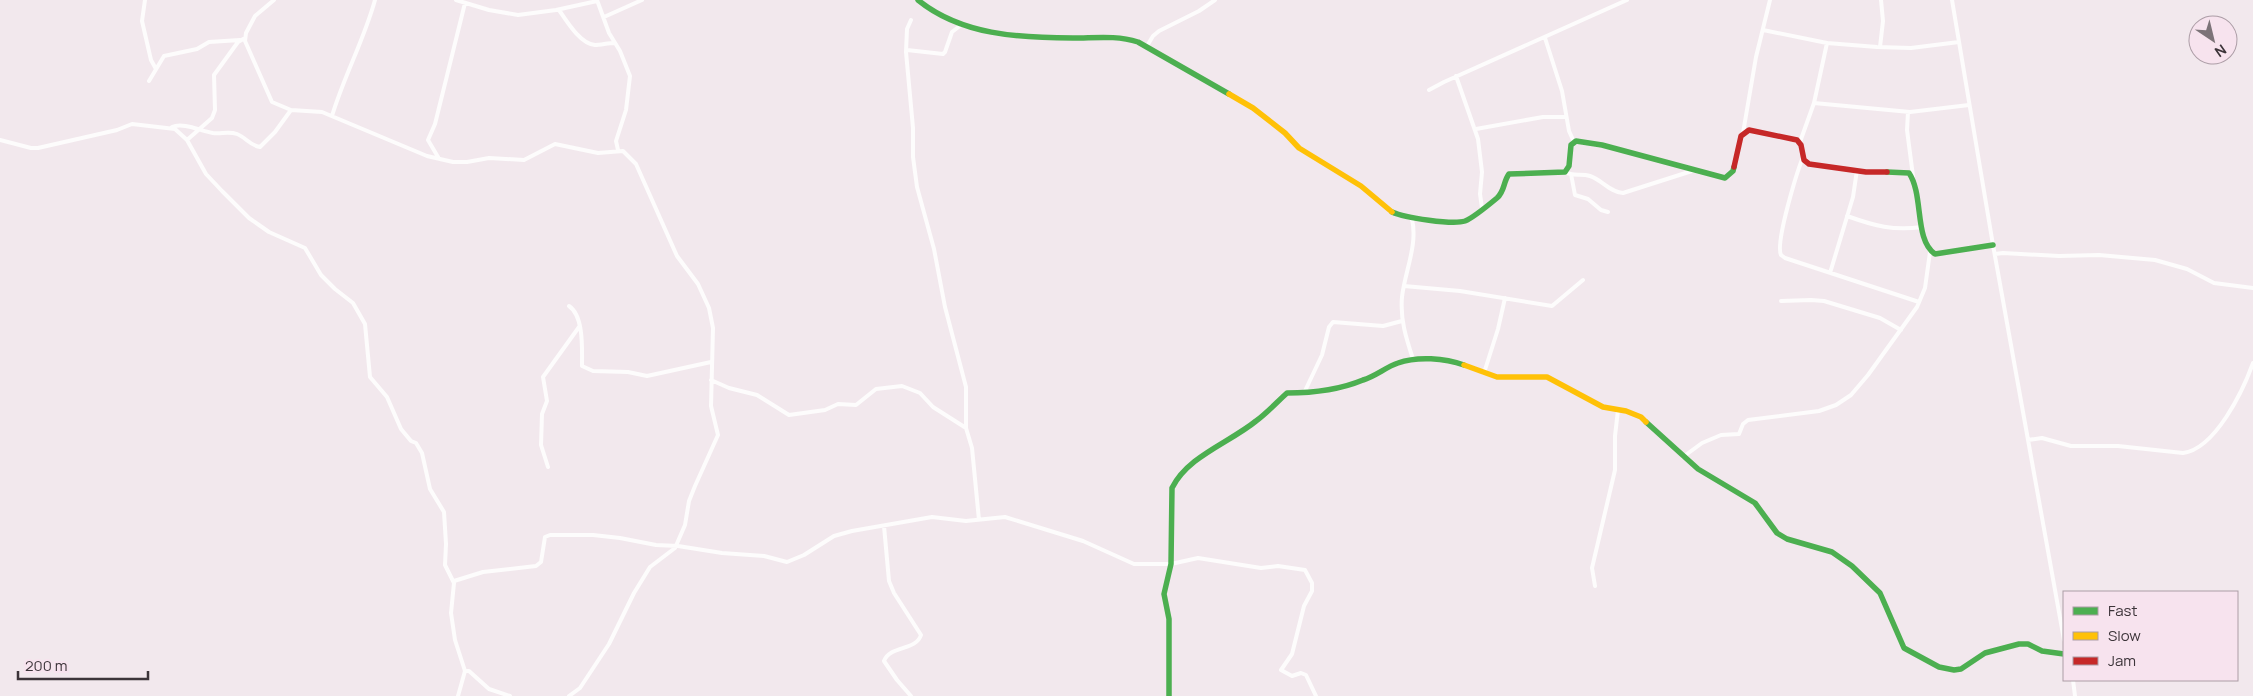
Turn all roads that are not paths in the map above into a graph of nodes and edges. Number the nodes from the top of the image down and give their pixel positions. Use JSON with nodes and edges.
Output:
{"nodes":[{"id":1,"x":145,"y":0,"type":"edge"},
{"id":2,"x":274,"y":0,"type":"edge"},
{"id":3,"x":375,"y":0,"type":"edge"},
{"id":4,"x":456,"y":0,"type":"edge"},
{"id":5,"x":642,"y":0,"type":"edge"},
{"id":6,"x":918,"y":0,"type":"edge"},
{"id":7,"x":1215,"y":0,"type":"edge"},
{"id":8,"x":1627,"y":0,"type":"edge"},
{"id":9,"x":1770,"y":0,"type":"edge"},
{"id":10,"x":1881,"y":0,"type":"edge"},
{"id":11,"x":1952,"y":0,"type":"edge"},
{"id":12,"x":597,"y":1,"type":"edge"},
{"id":13,"x":465,"y":3,"type":"junction"},
{"id":14,"x":559,"y":10,"type":"junction"},
{"id":15,"x":604,"y":17,"type":"junction"},
{"id":16,"x":910,"y":20,"type":"dead end"},
{"id":17,"x":961,"y":25,"type":"junction"},
{"id":18,"x":1763,"y":30,"type":"junction"},
{"id":19,"x":245,"y":38,"type":"junction"},
{"id":20,"x":1545,"y":38,"type":"junction"},
{"id":21,"x":240,"y":40,"type":"junction"},
{"id":22,"x":1959,"y":42,"type":"junction"},
{"id":23,"x":615,"y":43,"type":"junction"},
{"id":24,"x":1826,"y":43,"type":"junction"},
{"id":25,"x":1147,"y":46,"type":"junction"},
{"id":26,"x":1880,"y":47,"type":"junction"},
{"id":27,"x":906,"y":50,"type":"junction"},
{"id":28,"x":156,"y":69,"type":"junction"},
{"id":29,"x":1456,"y":76,"type":"junction"},
{"id":30,"x":149,"y":80,"type":"dead end"},
{"id":31,"x":1429,"y":90,"type":"dead end"},
{"id":32,"x":1814,"y":103,"type":"junction"},
{"id":33,"x":1969,"y":105,"type":"junction"},
{"id":34,"x":291,"y":110,"type":"junction"},
{"id":35,"x":1908,"y":112,"type":"junction"},
{"id":36,"x":332,"y":116,"type":"junction"},
{"id":37,"x":1566,"y":117,"type":"junction"},
{"id":38,"x":171,"y":127,"type":"junction"},
{"id":39,"x":1476,"y":129,"type":"junction"},
{"id":40,"x":198,"y":130,"type":"junction"},
{"id":41,"x":1743,"y":133,"type":"junction"},
{"id":42,"x":0,"y":140,"type":"edge"},
{"id":43,"x":187,"y":140,"type":"junction"},
{"id":44,"x":1574,"y":142,"type":"junction"},
{"id":45,"x":1800,"y":142,"type":"junction"},
{"id":46,"x":618,"y":150,"type":"junction"},
{"id":47,"x":1803,"y":157,"type":"junction"},
{"id":48,"x":438,"y":158,"type":"junction"},
{"id":49,"x":1695,"y":170,"type":"junction"},
{"id":50,"x":1857,"y":170,"type":"junction"},
{"id":51,"x":1568,"y":173,"type":"junction"},
{"id":52,"x":1913,"y":176,"type":"junction"},
{"id":53,"x":1482,"y":208,"type":"junction"},
{"id":54,"x":1608,"y":212,"type":"dead end"},
{"id":55,"x":1847,"y":216,"type":"junction"},
{"id":56,"x":1412,"y":219,"type":"junction"},
{"id":57,"x":1922,"y":227,"type":"junction"},
{"id":58,"x":1993,"y":244,"type":"junction"},
{"id":59,"x":1930,"y":252,"type":"junction"},
{"id":60,"x":1995,"y":254,"type":"junction"},
{"id":61,"x":1830,"y":273,"type":"junction"},
{"id":62,"x":1583,"y":280,"type":"dead end"},
{"id":63,"x":1404,"y":286,"type":"junction"},
{"id":64,"x":2253,"y":288,"type":"edge"},
{"id":65,"x":1505,"y":298,"type":"junction"},
{"id":66,"x":1781,"y":302,"type":"dead end"},
{"id":67,"x":1919,"y":302,"type":"junction"},
{"id":68,"x":569,"y":306,"type":"dead end"},
{"id":69,"x":1402,"y":321,"type":"junction"},
{"id":70,"x":579,"y":327,"type":"junction"},
{"id":71,"x":1901,"y":330,"type":"junction"},
{"id":72,"x":1413,"y":359,"type":"junction"},
{"id":73,"x":711,"y":362,"type":"junction"},
{"id":74,"x":2253,"y":363,"type":"edge"},
{"id":75,"x":1484,"y":373,"type":"junction"},
{"id":76,"x":711,"y":380,"type":"junction"},
{"id":77,"x":1303,"y":393,"type":"junction"},
{"id":78,"x":1618,"y":410,"type":"junction"},
{"id":79,"x":966,"y":428,"type":"junction"},
{"id":80,"x":2028,"y":440,"type":"junction"},
{"id":81,"x":1683,"y":457,"type":"junction"},
{"id":82,"x":548,"y":467,"type":"dead end"},
{"id":83,"x":979,"y":520,"type":"junction"},
{"id":84,"x":884,"y":526,"type":"junction"},
{"id":85,"x":675,"y":546,"type":"junction"},
{"id":86,"x":1171,"y":564,"type":"junction"},
{"id":87,"x":454,"y":581,"type":"junction"},
{"id":88,"x":1595,"y":586,"type":"dead end"},
{"id":89,"x":2063,"y":634,"type":"edge"},
{"id":90,"x":2063,"y":654,"type":"edge"},
{"id":91,"x":465,"y":671,"type":"junction"},
{"id":92,"x":2072,"y":681,"type":"edge"},
{"id":93,"x":458,"y":696,"type":"edge"},
{"id":94,"x":510,"y":696,"type":"edge"},
{"id":95,"x":569,"y":696,"type":"edge"},
{"id":96,"x":911,"y":696,"type":"edge"},
{"id":97,"x":1169,"y":696,"type":"edge"},
{"id":98,"x":1316,"y":696,"type":"edge"},
{"id":99,"x":2075,"y":696,"type":"edge"}],
"edges":[{"from":1,"to":28,"type":"street"},
{"from":2,"to":19,"type":"street"},
{"from":3,"to":36,"type":"street"},
{"from":4,"to":13,"type":"street"},
{"from":5,"to":15,"type":"street"},
{"from":6,"to":17,"type":"street"},
{"from":7,"to":25,"type":"street"},
{"from":8,"to":20,"type":"street"},
{"from":9,"to":18,"type":"street"},
{"from":10,"to":26,"type":"street"},
{"from":11,"to":22,"type":"street"},
{"from":12,"to":14,"type":"street"},
{"from":12,"to":15,"type":"street"},
{"from":13,"to":14,"type":"street"},
{"from":13,"to":48,"type":"street"},
{"from":14,"to":23,"type":"street"},
{"from":15,"to":23,"type":"street"},
{"from":16,"to":27,"type":"street"},
{"from":17,"to":25,"type":"street"},
{"from":17,"to":27,"type":"street"},
{"from":18,"to":24,"type":"street"},
{"from":18,"to":41,"type":"street"},
{"from":19,"to":21,"type":"street"},
{"from":19,"to":34,"type":"street"},
{"from":20,"to":29,"type":"street"},
{"from":20,"to":37,"type":"street"},
{"from":21,"to":28,"type":"street"},
{"from":21,"to":40,"type":"street"},
{"from":22,"to":26,"type":"street"},
{"from":22,"to":33,"type":"street"},
{"from":23,"to":46,"type":"street"},
{"from":24,"to":26,"type":"street"},
{"from":24,"to":32,"type":"street"},
{"from":25,"to":56,"type":"street"},
{"from":27,"to":79,"type":"street"},
{"from":28,"to":30,"type":"street"},
{"from":29,"to":31,"type":"street"},
{"from":29,"to":39,"type":"street"},
{"from":32,"to":35,"type":"street"},
{"from":32,"to":45,"type":"street"},
{"from":33,"to":35,"type":"street"},
{"from":33,"to":58,"type":"street"},
{"from":34,"to":36,"type":"street"},
{"from":34,"to":40,"type":"street"},
{"from":35,"to":52,"type":"street"},
{"from":36,"to":48,"type":"street"},
{"from":37,"to":39,"type":"street"},
{"from":37,"to":44,"type":"street"},
{"from":38,"to":40,"type":"street"},
{"from":38,"to":42,"type":"street"},
{"from":38,"to":43,"type":"street"},
{"from":39,"to":53,"type":"street"},
{"from":40,"to":43,"type":"street"},
{"from":41,"to":45,"type":"street"},
{"from":41,"to":49,"type":"street"},
{"from":43,"to":87,"type":"street"},
{"from":44,"to":49,"type":"street"},
{"from":44,"to":51,"type":"street"},
{"from":45,"to":47,"type":"street"},
{"from":46,"to":48,"type":"street"},
{"from":46,"to":73,"type":"street"},
{"from":47,"to":50,"type":"street"},
{"from":47,"to":61,"type":"street"},
{"from":49,"to":51,"type":"street"},
{"from":50,"to":52,"type":"street"},
{"from":50,"to":55,"type":"street"},
{"from":51,"to":53,"type":"street"},
{"from":51,"to":54,"type":"street"},
{"from":52,"to":57,"type":"street"},
{"from":53,"to":56,"type":"street"},
{"from":55,"to":57,"type":"street"},
{"from":55,"to":61,"type":"street"},
{"from":56,"to":63,"type":"street"},
{"from":57,"to":59,"type":"street"},
{"from":58,"to":59,"type":"street"},
{"from":58,"to":60,"type":"street"},
{"from":59,"to":67,"type":"street"},
{"from":60,"to":64,"type":"street"},
{"from":60,"to":80,"type":"street"},
{"from":61,"to":67,"type":"street"},
{"from":62,"to":65,"type":"street"},
{"from":63,"to":65,"type":"street"},
{"from":63,"to":69,"type":"street"},
{"from":65,"to":75,"type":"street"},
{"from":66,"to":71,"type":"street"},
{"from":67,"to":71,"type":"street"},
{"from":68,"to":70,"type":"street"},
{"from":69,"to":72,"type":"street"},
{"from":69,"to":77,"type":"street"},
{"from":70,"to":73,"type":"street"},
{"from":70,"to":82,"type":"street"},
{"from":71,"to":81,"type":"street"},
{"from":72,"to":75,"type":"street"},
{"from":72,"to":77,"type":"street"},
{"from":73,"to":76,"type":"street"},
{"from":74,"to":80,"type":"street"},
{"from":75,"to":78,"type":"street"},
{"from":76,"to":79,"type":"street"},
{"from":76,"to":85,"type":"street"},
{"from":77,"to":86,"type":"street"},
{"from":78,"to":81,"type":"street"},
{"from":78,"to":88,"type":"street"},
{"from":79,"to":83,"type":"street"},
{"from":80,"to":89,"type":"street"},
{"from":81,"to":90,"type":"street"},
{"from":83,"to":84,"type":"street"},
{"from":83,"to":86,"type":"street"},
{"from":84,"to":85,"type":"street"},
{"from":84,"to":96,"type":"street"},
{"from":85,"to":87,"type":"street"},
{"from":85,"to":95,"type":"street"},
{"from":86,"to":97,"type":"street"},
{"from":86,"to":98,"type":"street"},
{"from":87,"to":91,"type":"street"},
{"from":91,"to":93,"type":"street"},
{"from":91,"to":94,"type":"street"},
{"from":92,"to":99,"type":"street"}]}
